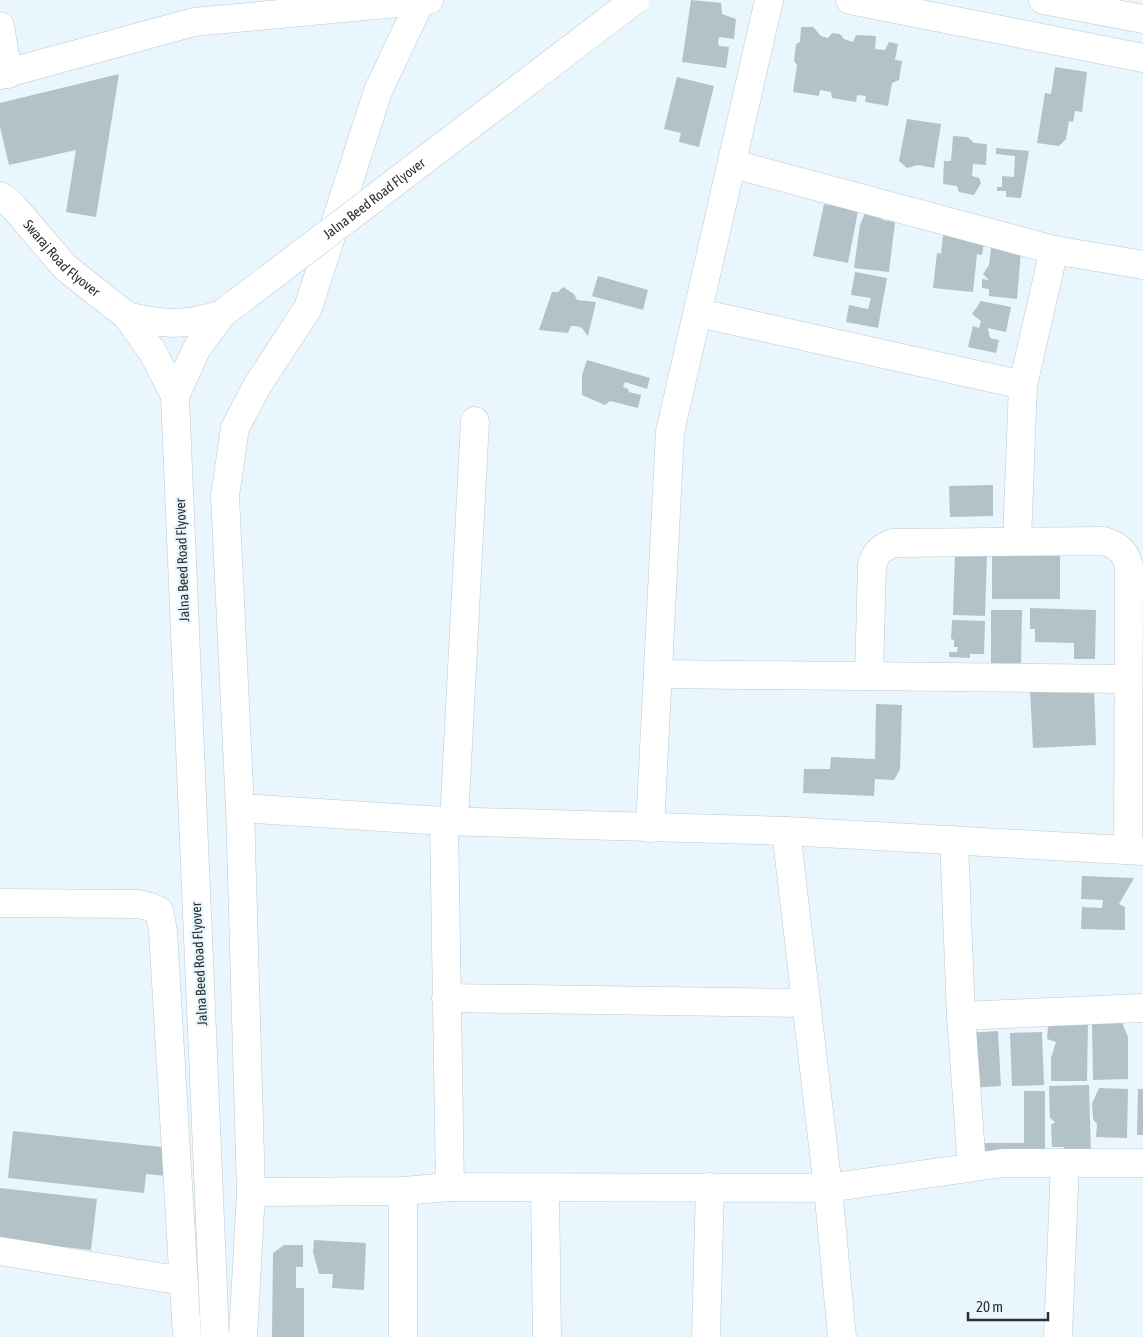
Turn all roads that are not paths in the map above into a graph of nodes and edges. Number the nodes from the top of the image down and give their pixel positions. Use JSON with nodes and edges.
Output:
{"nodes":[{"id":1,"x":635,"y":0,"type":"edge"},
{"id":2,"x":769,"y":0,"type":"edge"},
{"id":3,"x":850,"y":0,"type":"edge"},
{"id":4,"x":1043,"y":0,"type":"edge"},
{"id":5,"x":425,"y":1,"type":"edge"},
{"id":6,"x":289,"y":6,"type":"edge"},
{"id":7,"x":1143,"y":19,"type":"edge"},
{"id":8,"x":0,"y":26,"type":"edge"},
{"id":9,"x":1143,"y":58,"type":"edge"},
{"id":10,"x":4,"y":75,"type":"edge"},
{"id":11,"x":733,"y":164,"type":"junction"},
{"id":12,"x":0,"y":196,"type":"edge"},
{"id":13,"x":1054,"y":250,"type":"junction"},
{"id":14,"x":1143,"y":265,"type":"edge"},
{"id":15,"x":699,"y":313,"type":"junction"},
{"id":16,"x":222,"y":314,"type":"junction"},
{"id":17,"x":127,"y":316,"type":"junction"},
{"id":18,"x":1023,"y":385,"type":"junction"},
{"id":19,"x":175,"y":396,"type":"junction"},
{"id":20,"x":475,"y":421,"type":"dead end"},
{"id":21,"x":1017,"y":541,"type":"junction"},
{"id":22,"x":658,"y":674,"type":"junction"},
{"id":23,"x":869,"y":676,"type":"junction"},
{"id":24,"x":1127,"y":678,"type":"junction"},
{"id":25,"x":240,"y":808,"type":"junction"},
{"id":26,"x":449,"y":821,"type":"junction"},
{"id":27,"x":650,"y":828,"type":"junction"},
{"id":28,"x":786,"y":831,"type":"junction"},
{"id":29,"x":954,"y":840,"type":"junction"},
{"id":30,"x":1135,"y":850,"type":"edge"},
{"id":31,"x":0,"y":903,"type":"edge"},
{"id":32,"x":446,"y":998,"type":"junction"},
{"id":33,"x":806,"y":1003,"type":"junction"},
{"id":34,"x":1143,"y":1008,"type":"edge"},
{"id":35,"x":961,"y":1016,"type":"junction"},
{"id":36,"x":1065,"y":1163,"type":"junction"},
{"id":37,"x":1143,"y":1163,"type":"edge"},
{"id":38,"x":972,"y":1167,"type":"junction"},
{"id":39,"x":450,"y":1187,"type":"junction"},
{"id":40,"x":546,"y":1188,"type":"junction"},
{"id":41,"x":710,"y":1188,"type":"junction"},
{"id":42,"x":828,"y":1188,"type":"junction"},
{"id":43,"x":403,"y":1191,"type":"junction"},
{"id":44,"x":251,"y":1192,"type":"junction"},
{"id":45,"x":0,"y":1251,"type":"edge"},
{"id":46,"x":183,"y":1280,"type":"junction"},
{"id":47,"x":187,"y":1337,"type":"edge"},
{"id":48,"x":215,"y":1337,"type":"edge"},
{"id":49,"x":243,"y":1337,"type":"edge"},
{"id":50,"x":403,"y":1337,"type":"edge"},
{"id":51,"x":547,"y":1337,"type":"edge"},
{"id":52,"x":706,"y":1337,"type":"edge"},
{"id":53,"x":842,"y":1337,"type":"edge"},
{"id":54,"x":1058,"y":1337,"type":"edge"}],
"edges":[{"from":1,"to":16,"type":"street","name":"Jalna Beed Road Flyover","bridge":true},
{"from":2,"to":11,"type":"street"},
{"from":3,"to":9,"type":"street"},
{"from":4,"to":7,"type":"street"},
{"from":5,"to":6,"type":"street"},
{"from":5,"to":25,"type":"street"},
{"from":6,"to":10,"type":"street"},
{"from":8,"to":10,"type":"street"},
{"from":11,"to":13,"type":"street"},
{"from":11,"to":15,"type":"street"},
{"from":12,"to":17,"type":"street","name":"Swaraj Road Flyover"},
{"from":13,"to":14,"type":"street"},
{"from":13,"to":18,"type":"street"},
{"from":15,"to":18,"type":"street"},
{"from":15,"to":22,"type":"street"},
{"from":16,"to":17,"type":"street","name":"Swaraj Road Flyover"},
{"from":16,"to":19,"type":"street","name":"Jalna Beed Road Flyover"},
{"from":17,"to":19,"type":"street","name":"Swaraj Road Flyover"},
{"from":18,"to":21,"type":"street"},
{"from":19,"to":48,"type":"street","name":"Jalna Beed Road Flyover"},
{"from":20,"to":26,"type":"street"},
{"from":21,"to":23,"type":"street"},
{"from":21,"to":24,"type":"street"},
{"from":22,"to":23,"type":"street"},
{"from":22,"to":27,"type":"street"},
{"from":23,"to":24,"type":"street"},
{"from":24,"to":30,"type":"street"},
{"from":25,"to":26,"type":"street"},
{"from":25,"to":44,"type":"street"},
{"from":26,"to":27,"type":"street"},
{"from":26,"to":32,"type":"street"},
{"from":27,"to":28,"type":"street"},
{"from":28,"to":29,"type":"street"},
{"from":28,"to":33,"type":"street"},
{"from":29,"to":30,"type":"street"},
{"from":29,"to":35,"type":"street"},
{"from":31,"to":46,"type":"street"},
{"from":32,"to":33,"type":"street"},
{"from":32,"to":39,"type":"street"},
{"from":33,"to":42,"type":"street"},
{"from":34,"to":35,"type":"street"},
{"from":35,"to":38,"type":"street"},
{"from":36,"to":37,"type":"street"},
{"from":36,"to":38,"type":"street"},
{"from":36,"to":54,"type":"street"},
{"from":38,"to":42,"type":"street"},
{"from":39,"to":40,"type":"street"},
{"from":39,"to":43,"type":"street"},
{"from":40,"to":41,"type":"street"},
{"from":40,"to":51,"type":"street"},
{"from":41,"to":42,"type":"street"},
{"from":41,"to":52,"type":"street"},
{"from":42,"to":53,"type":"street"},
{"from":43,"to":44,"type":"street"},
{"from":43,"to":50,"type":"street"},
{"from":44,"to":49,"type":"street"},
{"from":45,"to":46,"type":"street"},
{"from":46,"to":47,"type":"street"}]}
